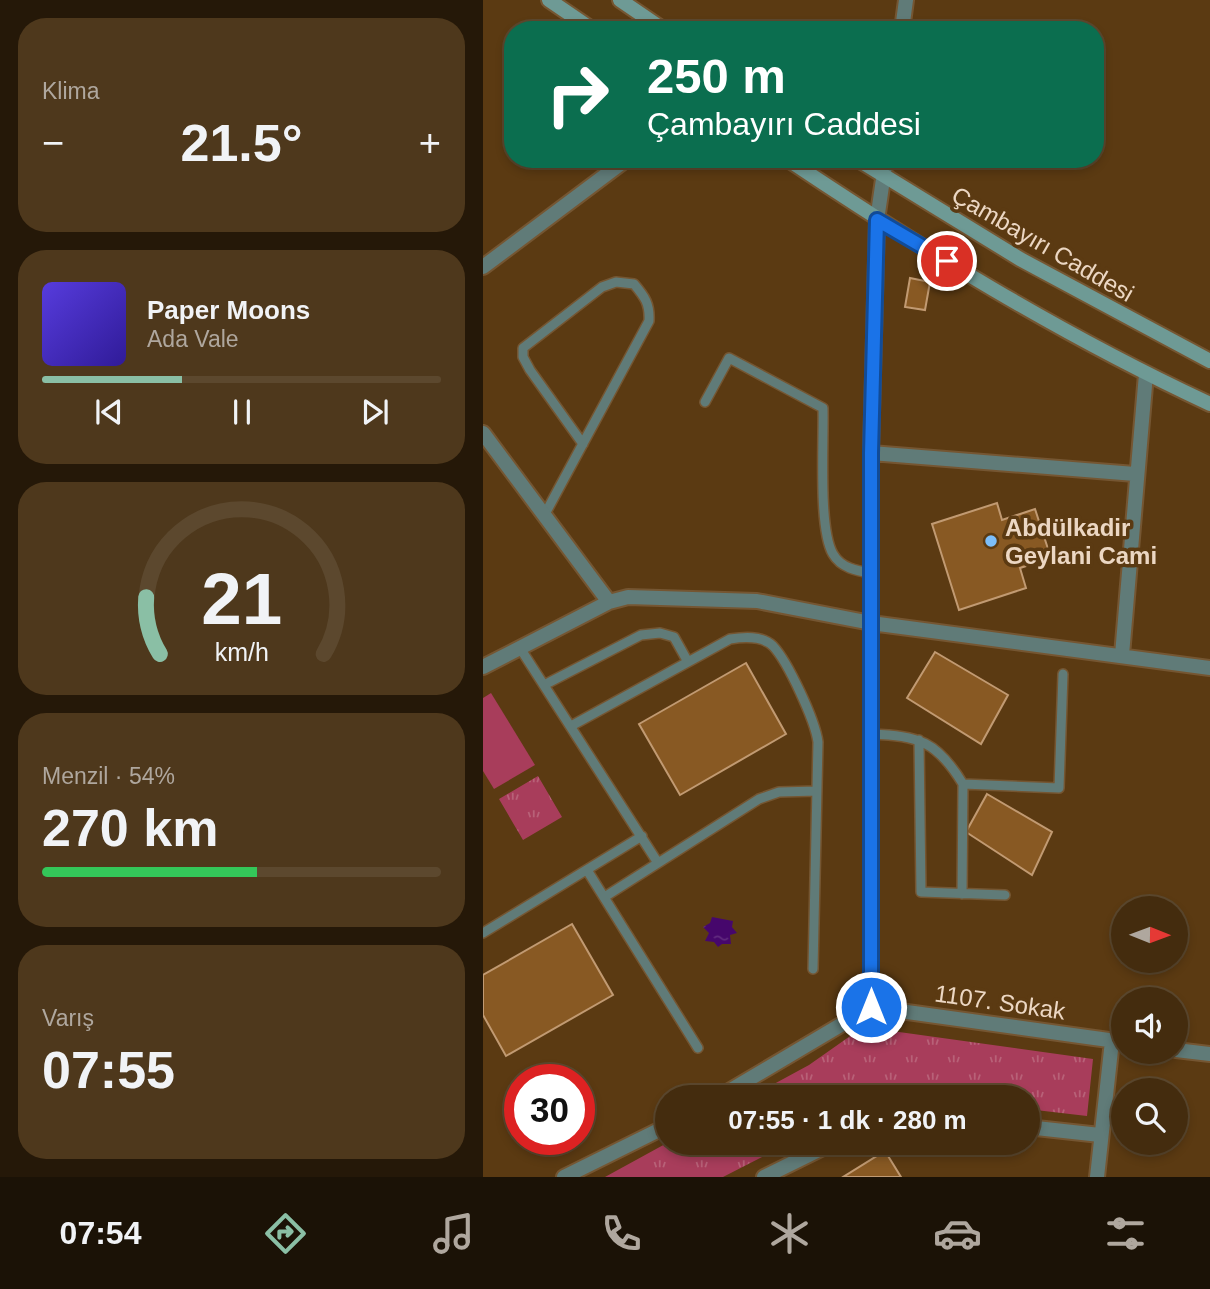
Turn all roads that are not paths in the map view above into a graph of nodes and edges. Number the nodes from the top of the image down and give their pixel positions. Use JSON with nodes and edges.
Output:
{"nodes":[{"id":1,"x":549,"y":0,"type":"edge"},
{"id":2,"x":620,"y":0,"type":"edge"},
{"id":3,"x":906,"y":0,"type":"edge"},
{"id":4,"x":580,"y":21,"type":"edge"},
{"id":5,"x":651,"y":21,"type":"edge"},
{"id":6,"x":903,"y":21,"type":"edge"},
{"id":7,"x":615,"y":168,"type":"edge"},
{"id":8,"x":799,"y":168,"type":"edge"},
{"id":9,"x":870,"y":168,"type":"edge"},
{"id":10,"x":884,"y":168,"type":"edge"},
{"id":11,"x":883,"y":177,"type":"junction"},
{"id":12,"x":877,"y":220,"type":"junction"},
{"id":13,"x":483,"y":267,"type":"edge"},
{"id":14,"x":1210,"y":361,"type":"edge"},
{"id":15,"x":1146,"y":374,"type":"junction"},
{"id":16,"x":705,"y":402,"type":"dead end"},
{"id":17,"x":1210,"y":404,"type":"edge"},
{"id":18,"x":483,"y":433,"type":"edge"},
{"id":19,"x":583,"y":443,"type":"junction"},
{"id":20,"x":871,"y":453,"type":"junction"},
{"id":21,"x":1135,"y":474,"type":"junction"},
{"id":22,"x":545,"y":514,"type":"junction"},
{"id":23,"x":871,"y":573,"type":"junction"},
{"id":24,"x":608,"y":602,"type":"junction"},
{"id":25,"x":871,"y":623,"type":"junction"},
{"id":26,"x":520,"y":648,"type":"junction"},
{"id":27,"x":1122,"y":655,"type":"junction"},
{"id":28,"x":688,"y":662,"type":"junction"},
{"id":29,"x":483,"y":667,"type":"edge"},
{"id":30,"x":1210,"y":668,"type":"edge"},
{"id":31,"x":1063,"y":674,"type":"dead end"},
{"id":32,"x":544,"y":685,"type":"junction"},
{"id":33,"x":571,"y":726,"type":"junction"},
{"id":34,"x":871,"y":734,"type":"junction"},
{"id":35,"x":919,"y":740,"type":"junction"},
{"id":36,"x":963,"y":784,"type":"junction"},
{"id":37,"x":817,"y":791,"type":"junction"},
{"id":38,"x":642,"y":836,"type":"junction"},
{"id":39,"x":658,"y":863,"type":"junction"},
{"id":40,"x":587,"y":870,"type":"junction"},
{"id":41,"x":962,"y":894,"type":"junction"},
{"id":42,"x":1005,"y":895,"type":"dead end"},
{"id":43,"x":606,"y":897,"type":"junction"},
{"id":44,"x":483,"y":933,"type":"edge"},
{"id":45,"x":813,"y":969,"type":"dead end"},
{"id":46,"x":871,"y":1007,"type":"junction"},
{"id":47,"x":1111,"y":1041,"type":"edge"},
{"id":48,"x":698,"y":1048,"type":"dead end"},
{"id":49,"x":1188,"y":1051,"type":"edge"},
{"id":50,"x":1210,"y":1054,"type":"edge"},
{"id":51,"x":1114,"y":1064,"type":"edge"},
{"id":52,"x":739,"y":1085,"type":"edge"},
{"id":53,"x":1040,"y":1128,"type":"edge"},
{"id":54,"x":655,"y":1132,"type":"edge"},
{"id":55,"x":1100,"y":1135,"type":"junction"},
{"id":56,"x":814,"y":1155,"type":"edge"},
{"id":57,"x":788,"y":1172,"type":"edge"},
{"id":58,"x":564,"y":1177,"type":"edge"},
{"id":59,"x":764,"y":1177,"type":"edge"},
{"id":60,"x":1097,"y":1177,"type":"edge"}],
"edges":[{"from":1,"to":4,"type":"main road"},
{"from":2,"to":5,"type":"main road"},
{"from":3,"to":6,"type":"street"},
{"from":7,"to":13,"type":"street"},
{"from":8,"to":12,"type":"main road"},
{"from":9,"to":11,"type":"main road","name":"Çambayırı Caddesi"},
{"from":10,"to":11,"type":"street"},
{"from":11,"to":12,"type":"street"},
{"from":11,"to":14,"type":"main road","name":"Çambayırı Caddesi"},
{"from":12,"to":15,"type":"main road"},
{"from":12,"to":20,"type":"street"},
{"from":15,"to":17,"type":"main road"},
{"from":15,"to":21,"type":"street"},
{"from":16,"to":23,"type":"lane"},
{"from":18,"to":22,"type":"street"},
{"from":19,"to":19,"type":"lane"},
{"from":19,"to":22,"type":"lane"},
{"from":20,"to":21,"type":"street"},
{"from":20,"to":23,"type":"street"},
{"from":21,"to":27,"type":"street"},
{"from":22,"to":24,"type":"street"},
{"from":23,"to":25,"type":"street"},
{"from":24,"to":25,"type":"street"},
{"from":24,"to":26,"type":"street"},
{"from":25,"to":27,"type":"street"},
{"from":25,"to":34,"type":"street"},
{"from":26,"to":29,"type":"street"},
{"from":26,"to":32,"type":"lane"},
{"from":27,"to":30,"type":"street"},
{"from":28,"to":32,"type":"lane"},
{"from":28,"to":33,"type":"lane"},
{"from":28,"to":37,"type":"lane"},
{"from":31,"to":36,"type":"lane"},
{"from":32,"to":33,"type":"lane"},
{"from":33,"to":38,"type":"lane"},
{"from":34,"to":35,"type":"lane"},
{"from":34,"to":46,"type":"street"},
{"from":35,"to":36,"type":"lane"},
{"from":35,"to":41,"type":"lane"},
{"from":36,"to":41,"type":"lane"},
{"from":37,"to":39,"type":"lane"},
{"from":37,"to":45,"type":"lane"},
{"from":38,"to":39,"type":"lane"},
{"from":38,"to":40,"type":"lane"},
{"from":39,"to":43,"type":"lane"},
{"from":40,"to":43,"type":"lane"},
{"from":40,"to":44,"type":"lane"},
{"from":41,"to":42,"type":"lane"},
{"from":43,"to":48,"type":"lane"},
{"from":46,"to":47,"type":"street","name":"1107. Sokak"},
{"from":46,"to":52,"type":"street"},
{"from":49,"to":50,"type":"street"},
{"from":51,"to":55,"type":"street"},
{"from":53,"to":55,"type":"street"},
{"from":54,"to":58,"type":"street"},
{"from":55,"to":60,"type":"street"},
{"from":56,"to":57,"type":"street"},
{"from":57,"to":59,"type":"street"}]}
